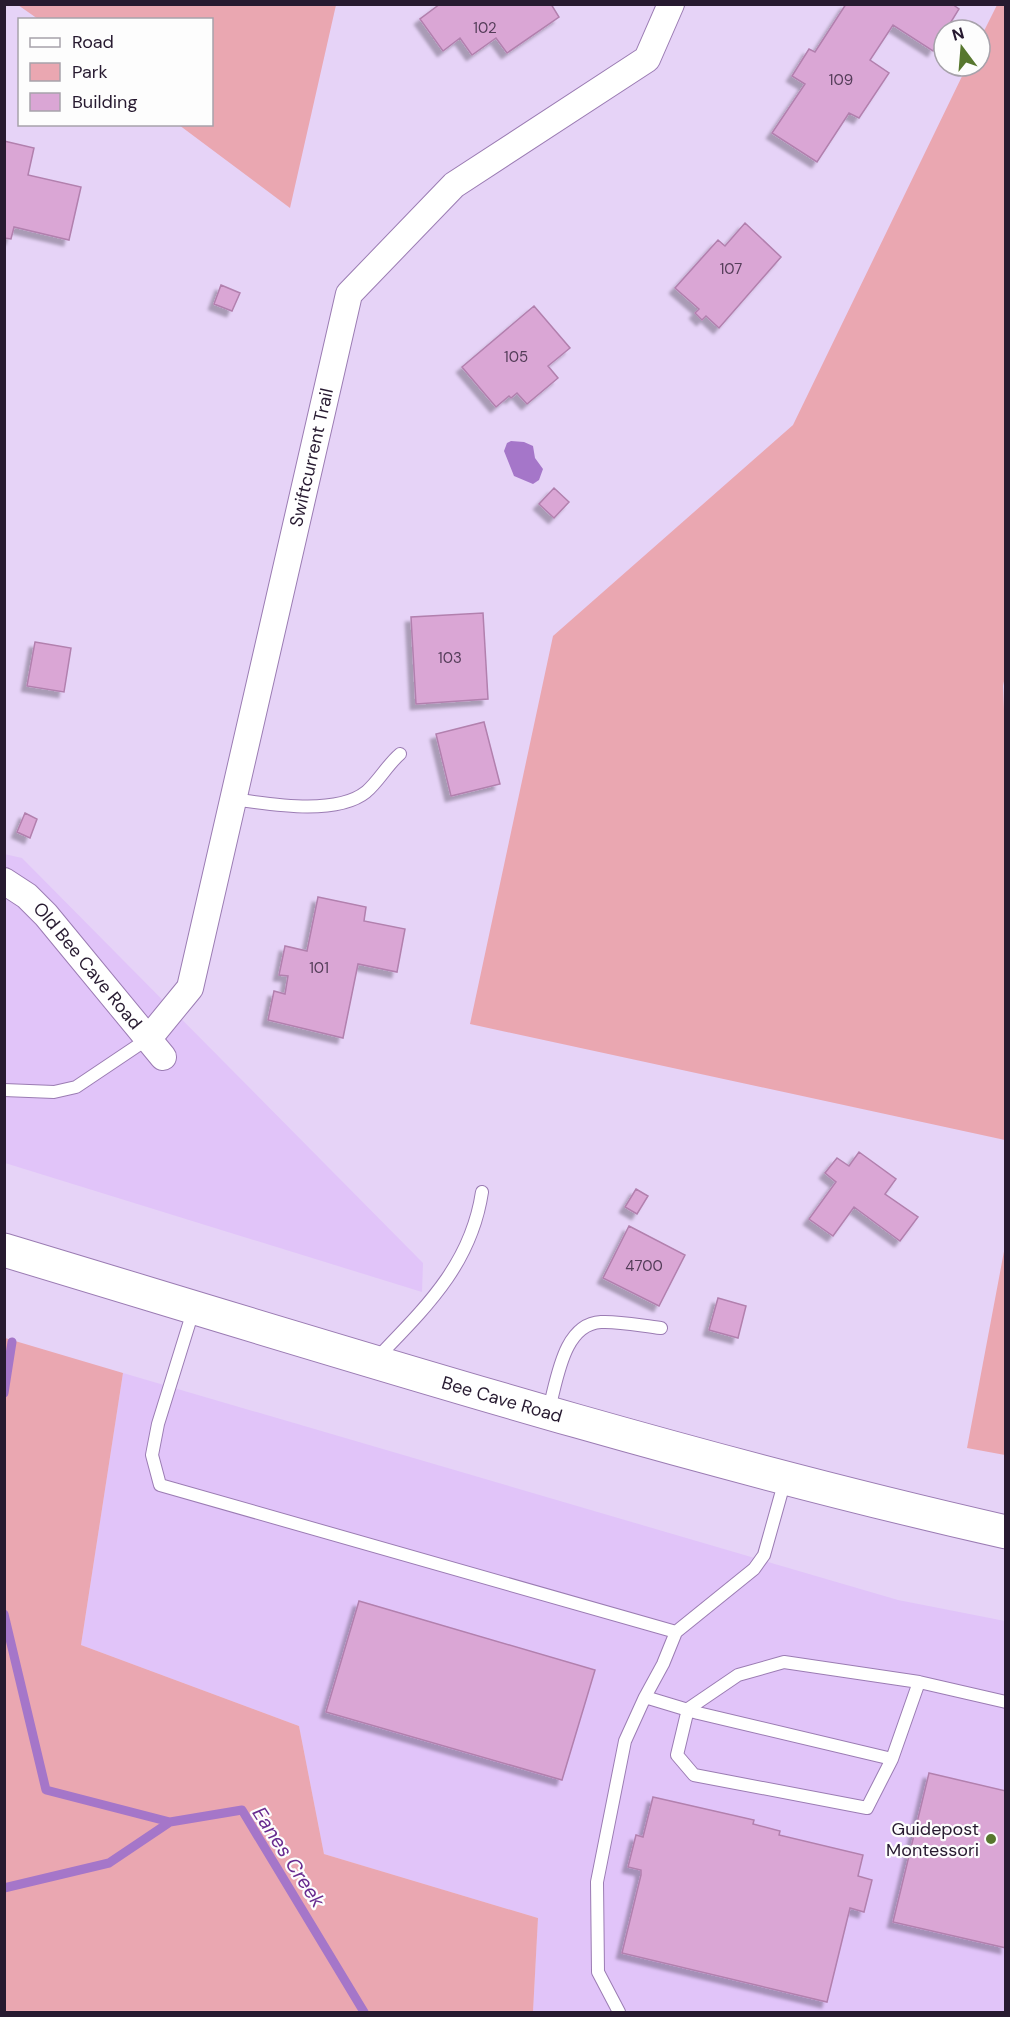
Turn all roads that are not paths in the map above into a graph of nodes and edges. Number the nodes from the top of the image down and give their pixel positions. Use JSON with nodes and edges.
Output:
{"nodes":[{"id":1,"x":671,"y":4,"type":"edge"},
{"id":2,"x":400,"y":754,"type":"dead end"},
{"id":3,"x":233,"y":798,"type":"junction"},
{"id":4,"x":4,"y":881,"type":"edge"},
{"id":5,"x":156,"y":1048,"type":"junction"},
{"id":6,"x":4,"y":1090,"type":"edge"},
{"id":7,"x":482,"y":1192,"type":"dead end"},
{"id":8,"x":4,"y":1250,"type":"edge"},
{"id":9,"x":194,"y":1307,"type":"junction"},
{"id":10,"x":662,"y":1328,"type":"dead end"},
{"id":11,"x":373,"y":1362,"type":"junction"},
{"id":12,"x":548,"y":1414,"type":"junction"},
{"id":13,"x":785,"y":1479,"type":"junction"},
{"id":14,"x":1005,"y":1532,"type":"edge"},
{"id":15,"x":676,"y":1632,"type":"junction"},
{"id":16,"x":919,"y":1682,"type":"junction"},
{"id":17,"x":645,"y":1697,"type":"junction"},
{"id":18,"x":1005,"y":1702,"type":"edge"},
{"id":19,"x":688,"y":1709,"type":"junction"},
{"id":20,"x":892,"y":1759,"type":"junction"},
{"id":21,"x":620,"y":2013,"type":"edge"}],
"edges":[{"from":1,"to":3,"type":"street","name":"Swiftcurrent Trail"},
{"from":2,"to":3,"type":"lane"},
{"from":3,"to":5,"type":"street","name":"Swiftcurrent Trail"},
{"from":4,"to":5,"type":"street","name":"Old Bee Cave Road"},
{"from":5,"to":6,"type":"lane"},
{"from":7,"to":11,"type":"lane"},
{"from":8,"to":9,"type":"main road","name":"Bee Cave Road"},
{"from":9,"to":11,"type":"main road","name":"Bee Cave Road"},
{"from":9,"to":15,"type":"lane"},
{"from":10,"to":12,"type":"lane"},
{"from":11,"to":12,"type":"main road","name":"Bee Cave Road"},
{"from":12,"to":13,"type":"main road","name":"Bee Cave Road"},
{"from":13,"to":14,"type":"main road","name":"Bee Cave Road"},
{"from":13,"to":15,"type":"lane"},
{"from":15,"to":17,"type":"lane"},
{"from":16,"to":18,"type":"lane"},
{"from":16,"to":19,"type":"lane"},
{"from":16,"to":20,"type":"lane"},
{"from":17,"to":19,"type":"lane"},
{"from":17,"to":21,"type":"lane"},
{"from":19,"to":20,"type":"lane"},
{"from":19,"to":20,"type":"lane"}]}
